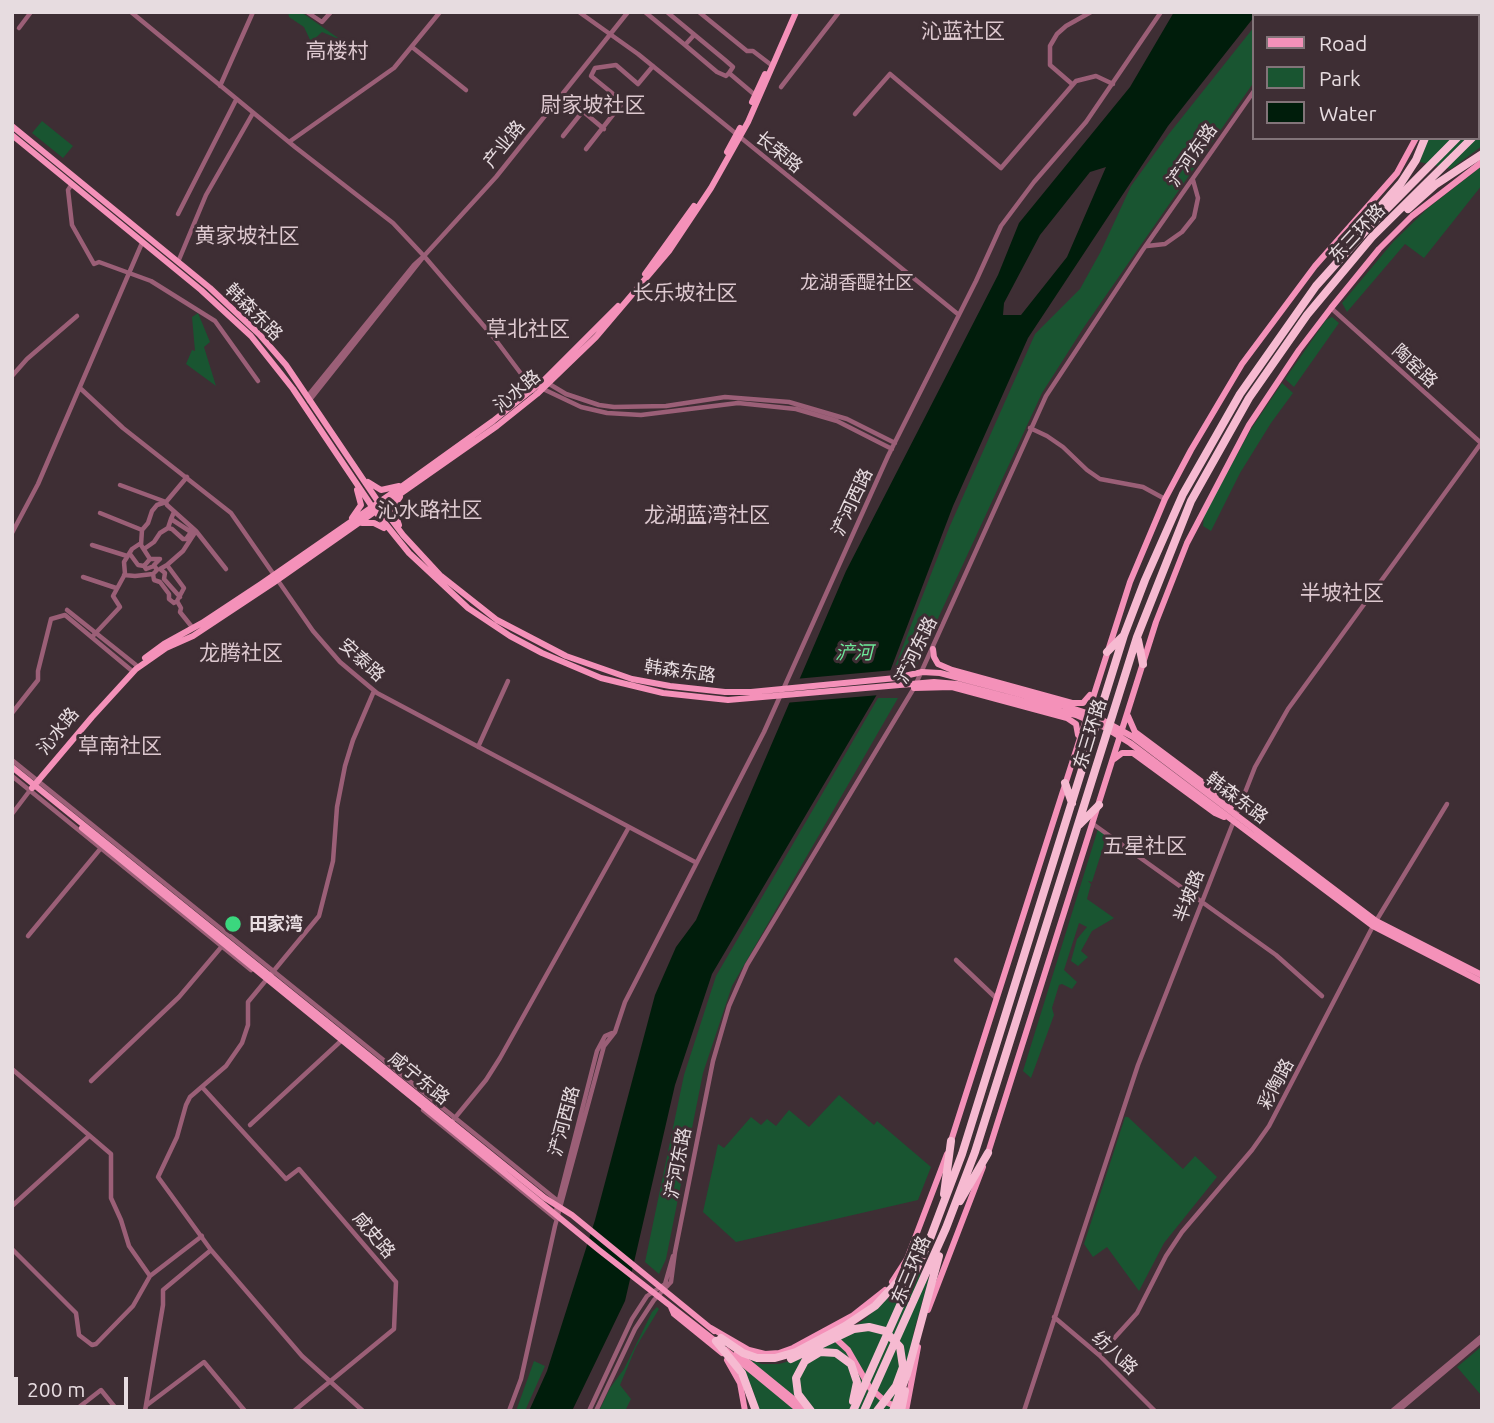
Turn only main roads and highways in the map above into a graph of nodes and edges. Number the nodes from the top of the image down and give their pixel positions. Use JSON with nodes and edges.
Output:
{"nodes":[{"id":1,"x":794,"y":12,"type":"edge"},
{"id":2,"x":12,"y":126,"type":"edge"},
{"id":3,"x":12,"y":135,"type":"edge"},
{"id":4,"x":738,"y":136,"type":"junction"},
{"id":5,"x":1415,"y":140,"type":"edge"},
{"id":6,"x":1424,"y":140,"type":"edge"},
{"id":7,"x":1449,"y":140,"type":"edge"},
{"id":8,"x":1455,"y":140,"type":"edge"},
{"id":9,"x":1470,"y":140,"type":"edge"},
{"id":10,"x":1482,"y":154,"type":"edge"},
{"id":11,"x":1482,"y":162,"type":"edge"},
{"id":12,"x":1424,"y":172,"type":"junction"},
{"id":13,"x":1372,"y":237,"type":"junction"},
{"id":14,"x":1316,"y":286,"type":"junction"},
{"id":15,"x":305,"y":401,"type":"junction"},
{"id":16,"x":360,"y":474,"type":"junction"},
{"id":17,"x":350,"y":476,"type":"junction"},
{"id":18,"x":412,"y":482,"type":"junction"},
{"id":19,"x":377,"y":507,"type":"junction"},
{"id":20,"x":347,"y":527,"type":"junction"},
{"id":21,"x":407,"y":539,"type":"junction"},
{"id":22,"x":398,"y":541,"type":"junction"},
{"id":23,"x":276,"y":577,"type":"junction"},
{"id":24,"x":1124,"y":635,"type":"junction"},
{"id":25,"x":1137,"y":637,"type":"junction"},
{"id":26,"x":933,"y":649,"type":"road end"},
{"id":27,"x":1107,"y":652,"type":"junction"},
{"id":28,"x":1143,"y":664,"type":"junction"},
{"id":29,"x":915,"y":685,"type":"junction"},
{"id":30,"x":1096,"y":685,"type":"junction"},
{"id":31,"x":982,"y":687,"type":"junction"},
{"id":32,"x":785,"y":694,"type":"junction"},
{"id":33,"x":1127,"y":713,"type":"junction"},
{"id":34,"x":1077,"y":743,"type":"junction"},
{"id":35,"x":1113,"y":760,"type":"junction"},
{"id":36,"x":12,"y":771,"type":"edge"},
{"id":37,"x":1065,"y":783,"type":"junction"},
{"id":38,"x":34,"y":785,"type":"junction"},
{"id":39,"x":64,"y":802,"type":"road end"},
{"id":40,"x":1073,"y":804,"type":"junction"},
{"id":41,"x":1099,"y":804,"type":"junction"},
{"id":42,"x":70,"y":813,"type":"junction"},
{"id":43,"x":1235,"y":817,"type":"junction"},
{"id":44,"x":1077,"y":827,"type":"junction"},
{"id":45,"x":1375,"y":923,"type":"junction"},
{"id":46,"x":1482,"y":975,"type":"edge"},
{"id":47,"x":269,"y":977,"type":"junction"},
{"id":48,"x":1482,"y":982,"type":"edge"},
{"id":49,"x":951,"y":1141,"type":"junction"},
{"id":50,"x":988,"y":1153,"type":"junction"},
{"id":51,"x":943,"y":1203,"type":"junction"},
{"id":52,"x":557,"y":1210,"type":"junction"},
{"id":53,"x":953,"y":1212,"type":"junction"},
{"id":54,"x":946,"y":1228,"type":"junction"},
{"id":55,"x":911,"y":1272,"type":"junction"},
{"id":56,"x":711,"y":1328,"type":"junction"},
{"id":57,"x":825,"y":1331,"type":"junction"},
{"id":58,"x":718,"y":1343,"type":"junction"},
{"id":59,"x":755,"y":1358,"type":"junction"},
{"id":60,"x":738,"y":1367,"type":"junction"},
{"id":61,"x":761,"y":1380,"type":"junction"},
{"id":62,"x":901,"y":1398,"type":"junction"},
{"id":63,"x":904,"y":1410,"type":"edge"},
{"id":64,"x":747,"y":1411,"type":"edge"},
{"id":65,"x":755,"y":1411,"type":"edge"},
{"id":66,"x":800,"y":1411,"type":"edge"},
{"id":67,"x":810,"y":1411,"type":"edge"},
{"id":68,"x":852,"y":1411,"type":"edge"},
{"id":69,"x":864,"y":1411,"type":"edge"},
{"id":70,"x":877,"y":1411,"type":"edge"},
{"id":71,"x":893,"y":1411,"type":"edge"}],
"edges":[{"from":1,"to":4,"type":"main road","name":"沁水路"},
{"from":1,"to":4,"type":"main road","name":"沁水路"},
{"from":2,"to":15,"type":"main road","name":"韩森东路"},
{"from":3,"to":15,"type":"main road","name":"韩森东路"},
{"from":4,"to":18,"type":"main road","name":"沁水路"},
{"from":5,"to":27,"type":"main road"},
{"from":6,"to":14,"type":"highway"},
{"from":7,"to":12,"type":"highway"},
{"from":8,"to":12,"type":"highway","name":"东三环路"},
{"from":9,"to":13,"type":"highway","name":"东三环路"},
{"from":10,"to":13,"type":"highway"},
{"from":11,"to":28,"type":"main road"},
{"from":12,"to":14,"type":"highway","name":"东三环路"},
{"from":13,"to":25,"type":"highway","name":"东三环路"},
{"from":14,"to":24,"type":"highway","name":"东三环路"},
{"from":15,"to":16,"type":"main road","name":"韩森东路"},
{"from":15,"to":17,"type":"main road","name":"韩森东路"},
{"from":16,"to":18,"type":"main road"},
{"from":16,"to":19,"type":"main road","name":"韩森东路"},
{"from":17,"to":19,"type":"main road","name":"韩森东路"},
{"from":17,"to":20,"type":"main road"},
{"from":18,"to":19,"type":"main road","name":"沁水路"},
{"from":18,"to":21,"type":"main road"},
{"from":19,"to":20,"type":"main road","name":"沁水路"},
{"from":19,"to":21,"type":"main road","name":"韩森东路"},
{"from":19,"to":22,"type":"main road","name":"韩森东路"},
{"from":20,"to":22,"type":"main road"},
{"from":20,"to":23,"type":"main road","name":"沁水路"},
{"from":21,"to":32,"type":"main road","name":"韩森东路"},
{"from":22,"to":32,"type":"main road","name":"韩森东路"},
{"from":23,"to":38,"type":"main road","name":"沁水路"},
{"from":23,"to":38,"type":"main road","name":"沁水路"},
{"from":24,"to":27,"type":"highway"},
{"from":24,"to":40,"type":"highway","name":"东三环路"},
{"from":25,"to":28,"type":"highway"},
{"from":25,"to":44,"type":"highway","name":"东三环路"},
{"from":26,"to":30,"type":"main road"},
{"from":27,"to":30,"type":"main road"},
{"from":28,"to":33,"type":"main road"},
{"from":29,"to":31,"type":"main road","name":"韩森东路"},
{"from":29,"to":32,"type":"main road","name":"韩森东路"},
{"from":29,"to":34,"type":"main road"},
{"from":30,"to":34,"type":"main road"},
{"from":31,"to":32,"type":"main road","name":"韩森东路"},
{"from":31,"to":43,"type":"main road","name":"韩森东路"},
{"from":33,"to":35,"type":"main road"},
{"from":33,"to":43,"type":"main road"},
{"from":34,"to":37,"type":"main road"},
{"from":35,"to":41,"type":"main road"},
{"from":35,"to":43,"type":"main road"},
{"from":36,"to":38,"type":"main road","name":"咸宁东路"},
{"from":37,"to":40,"type":"highway"},
{"from":37,"to":49,"type":"main road"},
{"from":38,"to":42,"type":"main road","name":"咸宁东路"},
{"from":38,"to":47,"type":"main road","name":"咸宁东路"},
{"from":39,"to":42,"type":"main road"},
{"from":40,"to":51,"type":"highway","name":"东三环路"},
{"from":41,"to":44,"type":"highway"},
{"from":41,"to":50,"type":"main road"},
{"from":42,"to":47,"type":"main road","name":"咸宁东路"},
{"from":43,"to":45,"type":"main road","name":"韩森东路"},
{"from":44,"to":53,"type":"highway","name":"东三环路"},
{"from":45,"to":46,"type":"main road","name":"韩森东路"},
{"from":45,"to":48,"type":"main road","name":"韩森东路"},
{"from":47,"to":52,"type":"main road","name":"咸宁东路"},
{"from":47,"to":52,"type":"main road","name":"咸宁东路"},
{"from":49,"to":51,"type":"highway"},
{"from":49,"to":57,"type":"main road"},
{"from":50,"to":53,"type":"highway"},
{"from":50,"to":63,"type":"main road"},
{"from":51,"to":55,"type":"highway","name":"东三环路"},
{"from":52,"to":56,"type":"main road","name":"咸宁东路"},
{"from":52,"to":58,"type":"main road","name":"咸宁东路"},
{"from":53,"to":54,"type":"highway","name":"东三环路"},
{"from":54,"to":62,"type":"highway"},
{"from":54,"to":69,"type":"highway","name":"东三环路"},
{"from":55,"to":59,"type":"highway"},
{"from":55,"to":68,"type":"highway","name":"东三环路"},
{"from":56,"to":57,"type":"main road"},
{"from":56,"to":58,"type":"main road","name":"咸宁东路"},
{"from":57,"to":63,"type":"main road"},
{"from":58,"to":59,"type":"highway"},
{"from":58,"to":60,"type":"highway"},
{"from":58,"to":61,"type":"main road","name":"咸宁东路"},
{"from":58,"to":64,"type":"main road"},
{"from":58,"to":67,"type":"main road","name":"咸宁东路"},
{"from":59,"to":70,"type":"highway"},
{"from":60,"to":61,"type":"main road"},
{"from":60,"to":64,"type":"highway"},
{"from":60,"to":65,"type":"highway"},
{"from":61,"to":66,"type":"main road","name":"咸宁东路"},
{"from":62,"to":63,"type":"highway"},
{"from":62,"to":71,"type":"highway"},
{"from":67,"to":68,"type":"highway"}]}
